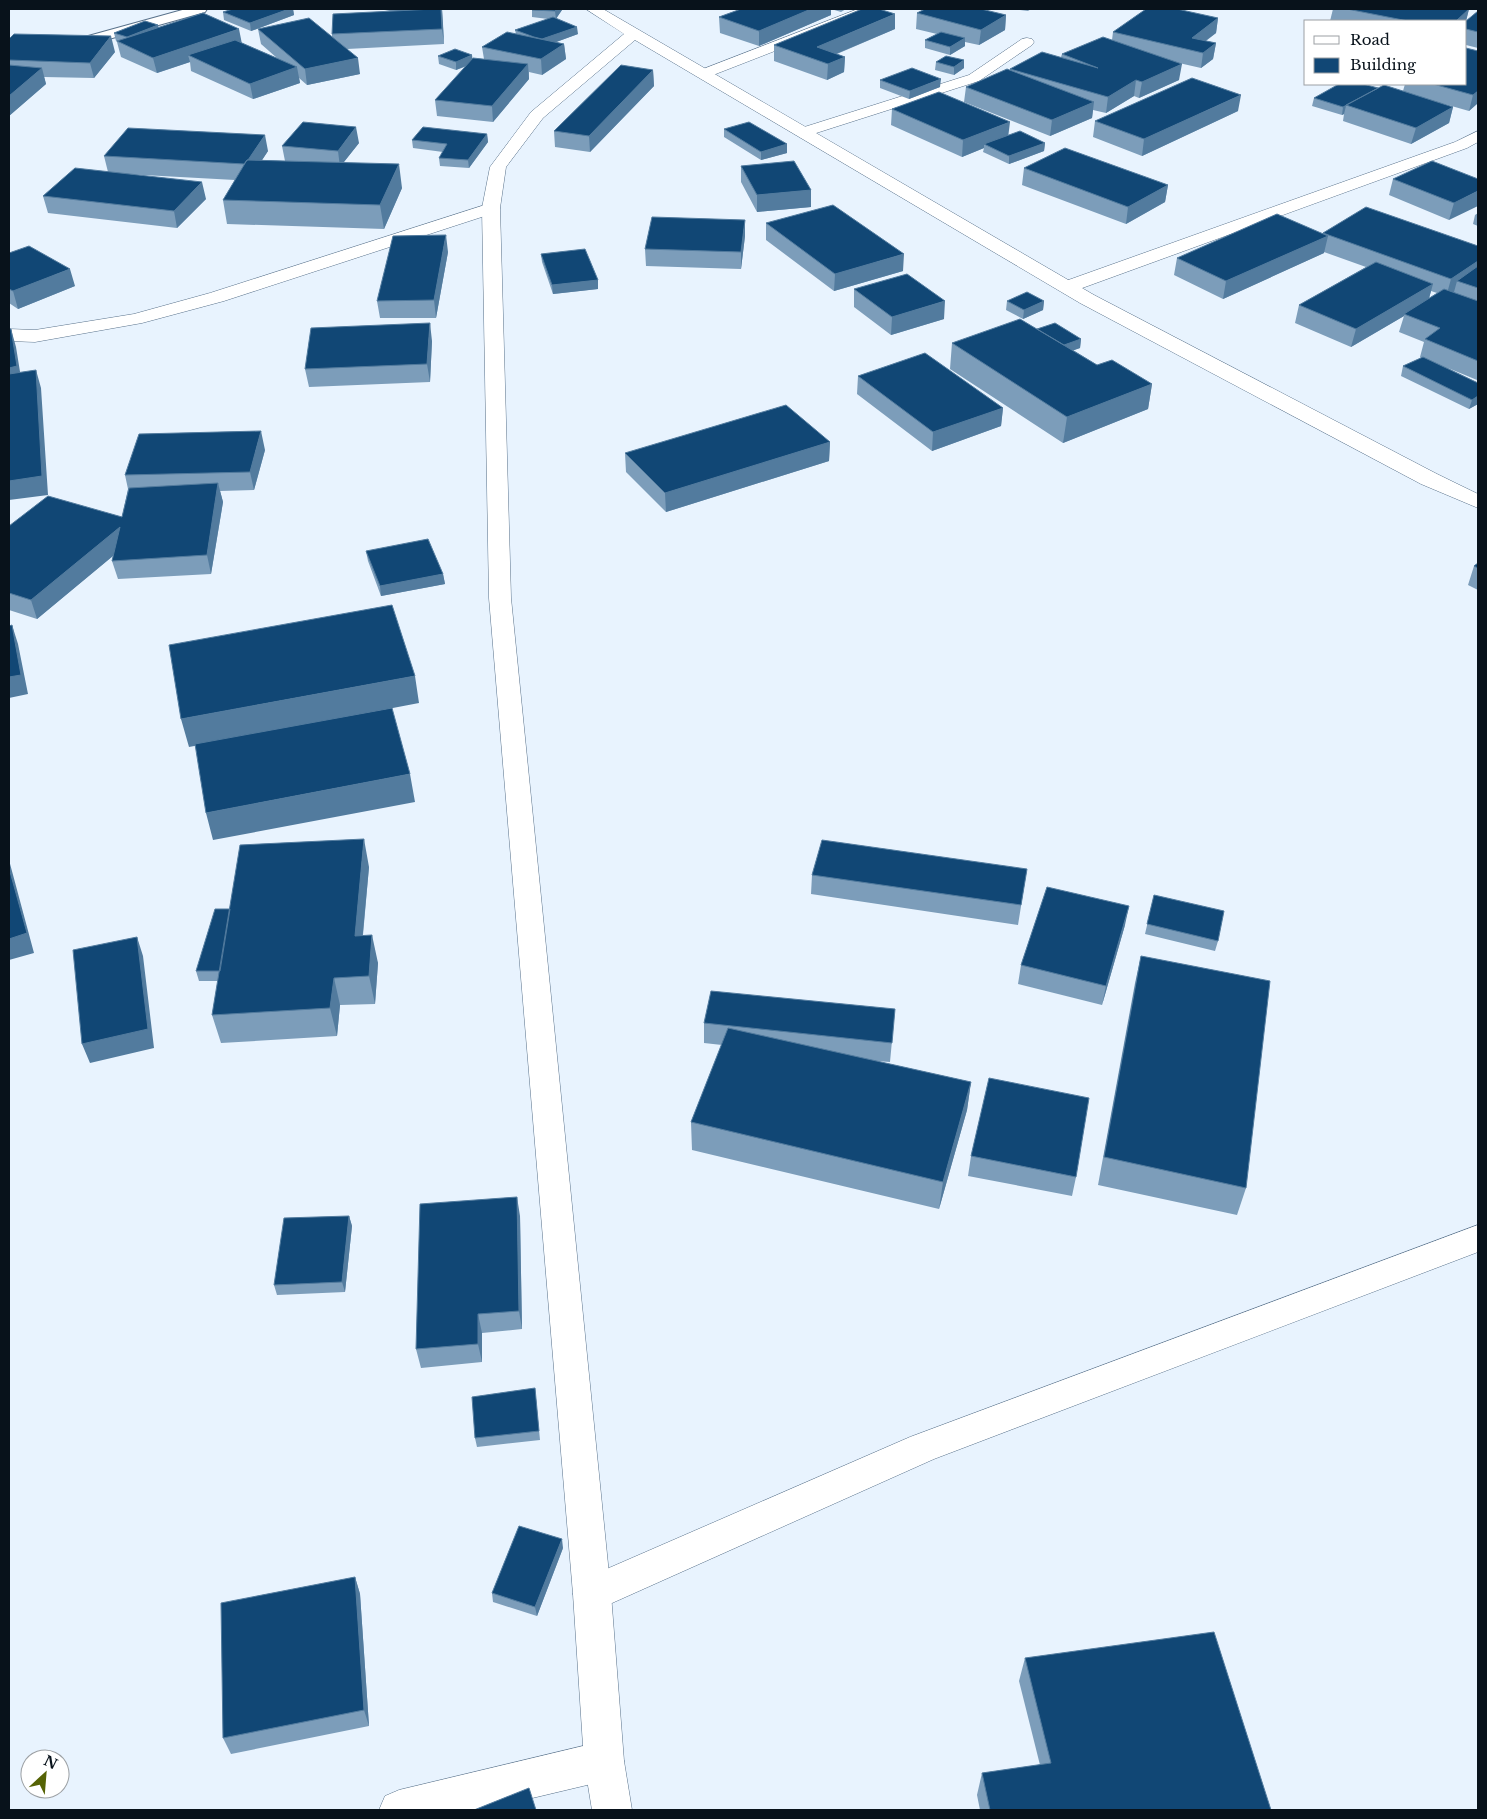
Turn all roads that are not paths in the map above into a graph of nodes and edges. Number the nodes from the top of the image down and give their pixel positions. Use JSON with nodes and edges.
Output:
{"nodes":[{"id":1,"x":200,"y":9,"type":"edge"},
{"id":2,"x":593,"y":9,"type":"edge"},
{"id":3,"x":870,"y":9,"type":"edge"},
{"id":4,"x":634,"y":33,"type":"junction"},
{"id":5,"x":86,"y":41,"type":"edge"},
{"id":6,"x":1027,"y":42,"type":"dead end"},
{"id":7,"x":703,"y":74,"type":"junction"},
{"id":8,"x":804,"y":132,"type":"junction"},
{"id":9,"x":1478,"y":136,"type":"edge"},
{"id":10,"x":491,"y":208,"type":"junction"},
{"id":11,"x":1066,"y":287,"type":"junction"},
{"id":12,"x":9,"y":336,"type":"edge"},
{"id":13,"x":1478,"y":502,"type":"edge"},
{"id":14,"x":1478,"y":1238,"type":"edge"},
{"id":15,"x":592,"y":1594,"type":"junction"},
{"id":16,"x":604,"y":1761,"type":"junction"},
{"id":17,"x":399,"y":1810,"type":"edge"},
{"id":18,"x":612,"y":1810,"type":"edge"}],
"edges":[{"from":1,"to":5,"type":"lane"},
{"from":2,"to":4,"type":"street"},
{"from":3,"to":7,"type":"street"},
{"from":4,"to":7,"type":"street"},
{"from":4,"to":10,"type":"street"},
{"from":6,"to":8,"type":"street"},
{"from":7,"to":8,"type":"street"},
{"from":8,"to":11,"type":"street"},
{"from":9,"to":11,"type":"street"},
{"from":10,"to":12,"type":"street"},
{"from":10,"to":15,"type":"street"},
{"from":11,"to":13,"type":"street"},
{"from":14,"to":15,"type":"street"},
{"from":15,"to":16,"type":"street"},
{"from":16,"to":17,"type":"street"},
{"from":16,"to":18,"type":"street"}]}
